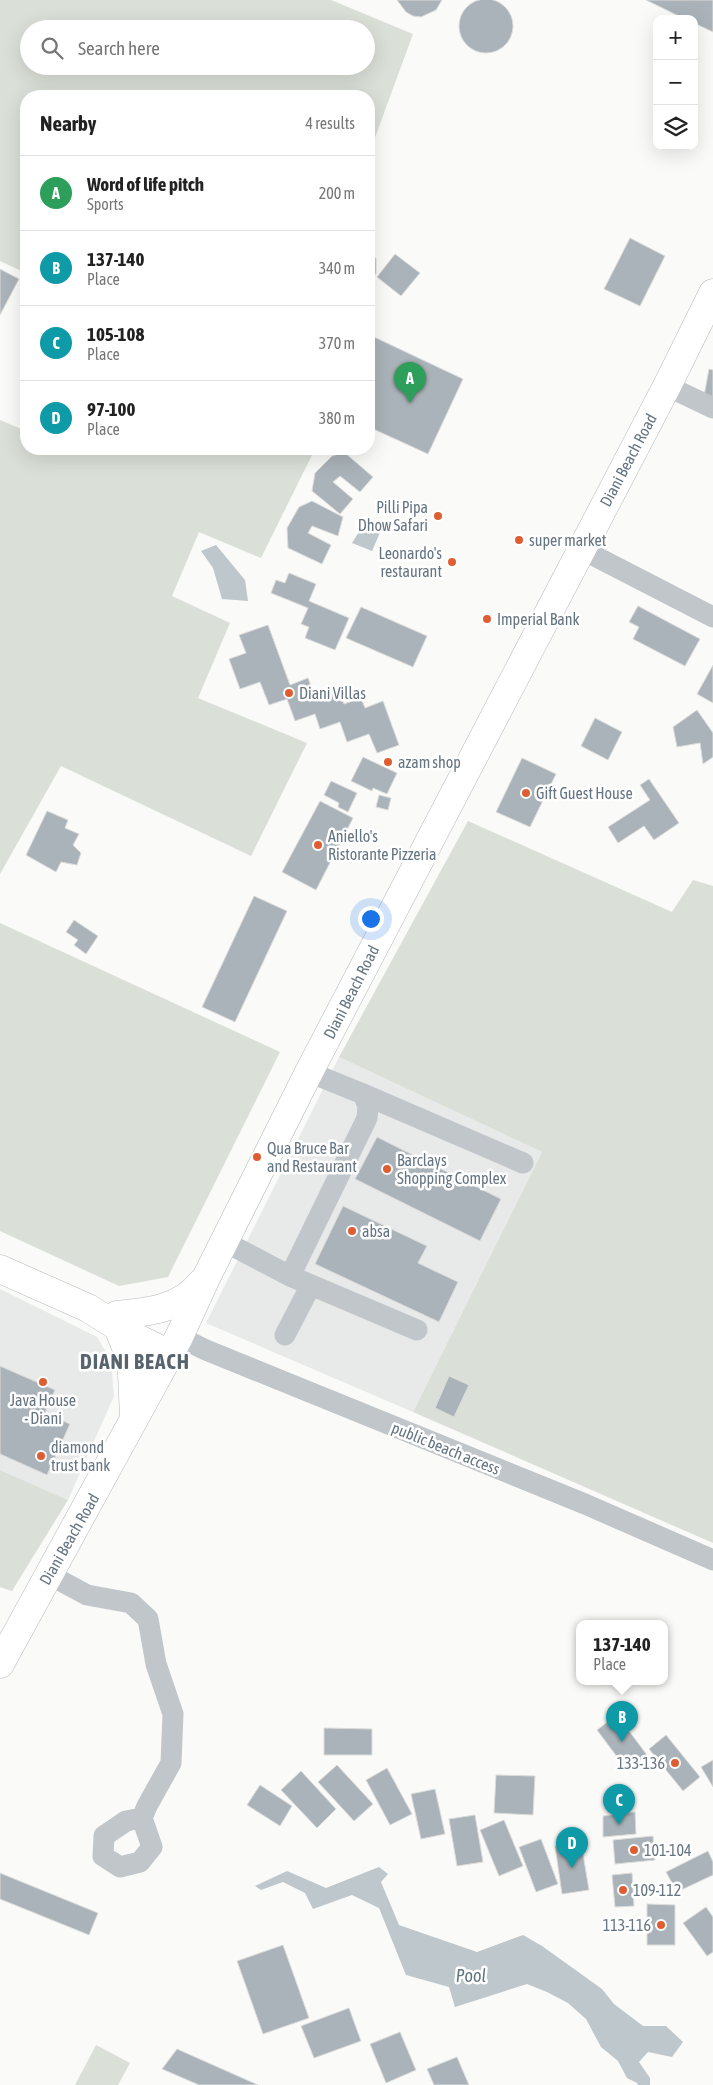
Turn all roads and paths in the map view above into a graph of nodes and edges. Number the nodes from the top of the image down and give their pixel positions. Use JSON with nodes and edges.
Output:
{"nodes":[{"id":1,"x":713,"y":293,"type":"edge"},
{"id":2,"x":667,"y":386,"type":"junction"},
{"id":3,"x":713,"y":408,"type":"edge"},
{"id":4,"x":581,"y":549,"type":"junction"},
{"id":5,"x":713,"y":616,"type":"edge"},
{"id":6,"x":309,"y":1072,"type":"junction"},
{"id":7,"x":363,"y":1094,"type":"junction"},
{"id":8,"x":522,"y":1163,"type":"dead end"},
{"id":9,"x":225,"y":1242,"type":"junction"},
{"id":10,"x":0,"y":1269,"type":"edge"},
{"id":11,"x":207,"y":1276,"type":"junction"},
{"id":12,"x":290,"y":1276,"type":"junction"},
{"id":13,"x":311,"y":1285,"type":"junction"},
{"id":14,"x":117,"y":1320,"type":"junction"},
{"id":15,"x":417,"y":1330,"type":"dead end"},
{"id":16,"x":285,"y":1334,"type":"dead end"},
{"id":17,"x":174,"y":1345,"type":"junction"},
{"id":18,"x":134,"y":1416,"type":"junction"},
{"id":19,"x":713,"y":1560,"type":"edge"},
{"id":20,"x":48,"y":1574,"type":"junction"},
{"id":21,"x":0,"y":1664,"type":"edge"},
{"id":22,"x":142,"y":1818,"type":"dead end"}],
"edges":[{"from":1,"to":2,"type":"main road","name":"Diani Beach Road"},
{"from":2,"to":3,"type":"street"},
{"from":2,"to":4,"type":"main road","name":"Diani Beach Road"},
{"from":4,"to":5,"type":"street"},
{"from":4,"to":6,"type":"main road","name":"Diani Beach Road"},
{"from":6,"to":7,"type":"street"},
{"from":6,"to":9,"type":"main road","name":"Diani Beach Road"},
{"from":7,"to":8,"type":"street"},
{"from":7,"to":12,"type":"street"},
{"from":9,"to":11,"type":"main road","name":"Diani Beach Road"},
{"from":9,"to":12,"type":"street"},
{"from":10,"to":14,"type":"main road"},
{"from":11,"to":14,"type":"main road"},
{"from":11,"to":17,"type":"main road","name":"Diani Beach Road"},
{"from":12,"to":13,"type":"street"},
{"from":13,"to":15,"type":"street"},
{"from":13,"to":16,"type":"street"},
{"from":14,"to":17,"type":"main road"},
{"from":14,"to":18,"type":"main road"},
{"from":17,"to":18,"type":"main road","name":"Diani Beach Road"},
{"from":17,"to":19,"type":"street","name":"public beach access"},
{"from":18,"to":20,"type":"main road","name":"Diani Beach Road"},
{"from":20,"to":21,"type":"main road","name":"Diani Beach Road"},
{"from":20,"to":22,"type":"street"}]}
